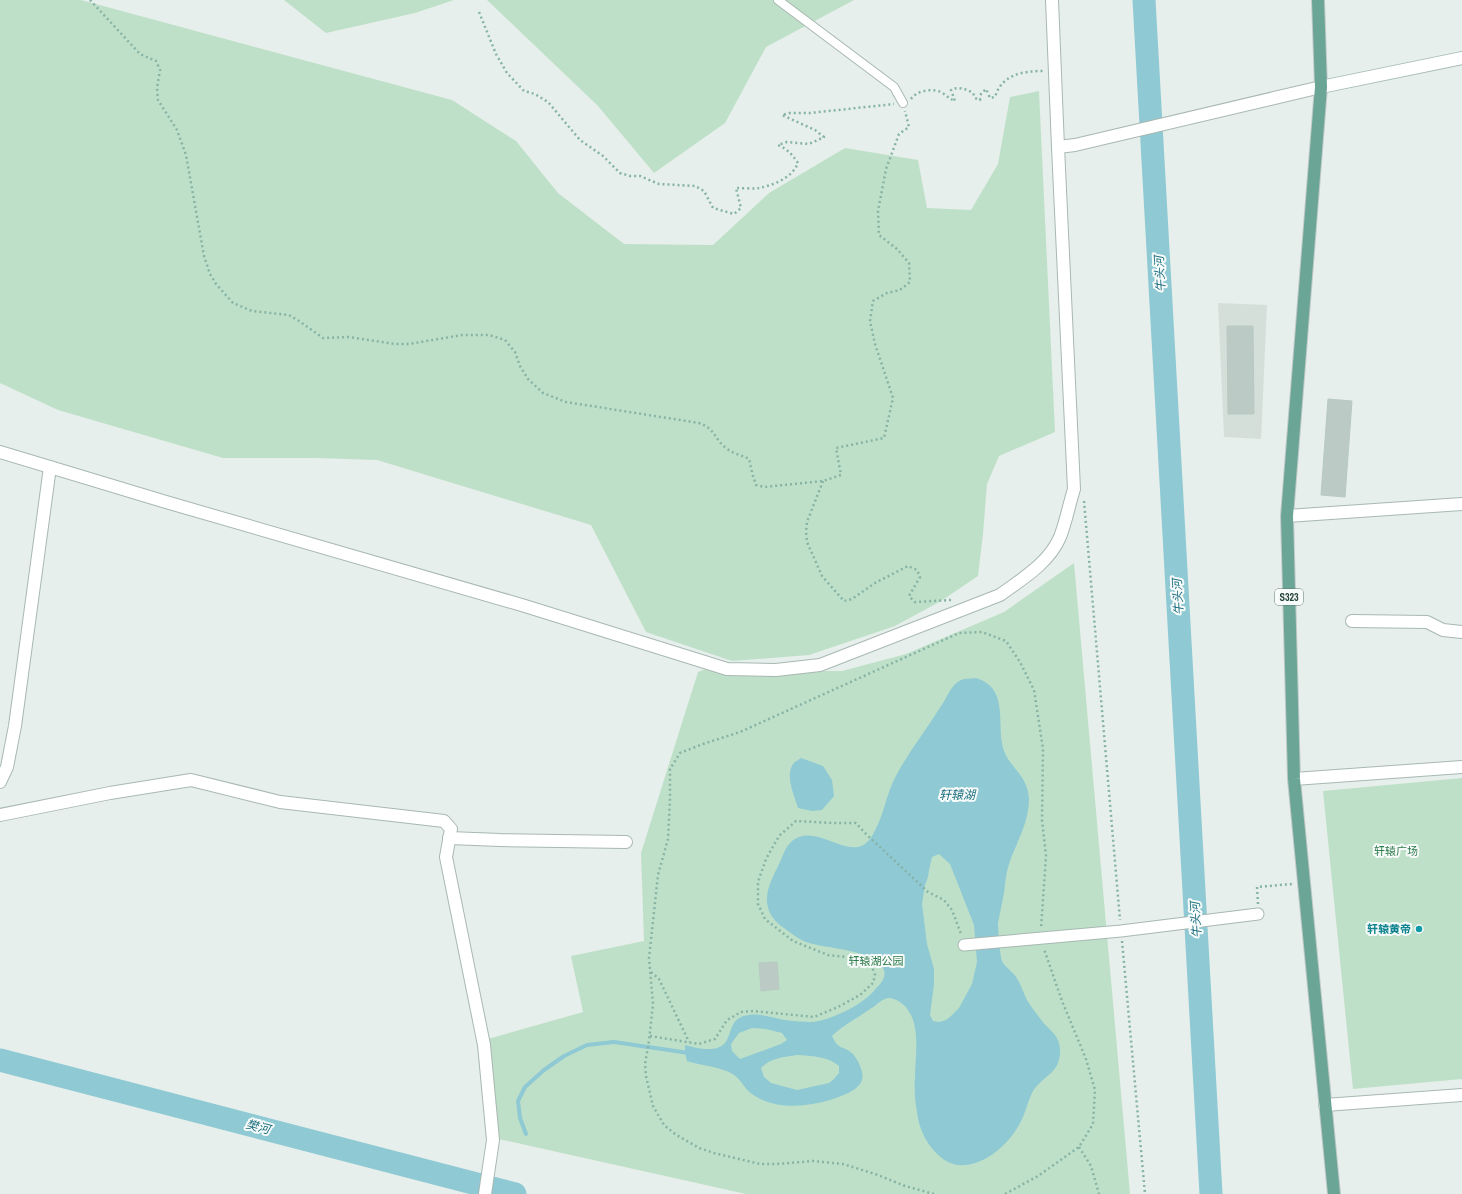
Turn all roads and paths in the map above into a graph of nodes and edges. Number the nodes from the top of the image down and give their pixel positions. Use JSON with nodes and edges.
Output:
{"nodes":[{"id":1,"x":90,"y":0,"type":"edge"},
{"id":2,"x":778,"y":0,"type":"edge"},
{"id":3,"x":1052,"y":0,"type":"edge"},
{"id":4,"x":1318,"y":0,"type":"edge"},
{"id":5,"x":479,"y":12,"type":"dead end"},
{"id":6,"x":1462,"y":58,"type":"edge"},
{"id":7,"x":1055,"y":71,"type":"junction"},
{"id":8,"x":1321,"y":87,"type":"junction"},
{"id":9,"x":903,"y":103,"type":"junction"},
{"id":10,"x":1058,"y":147,"type":"junction"},
{"id":11,"x":0,"y":452,"type":"edge"},
{"id":12,"x":50,"y":467,"type":"junction"},
{"id":13,"x":823,"y":481,"type":"junction"},
{"id":14,"x":1074,"y":489,"type":"junction"},
{"id":15,"x":1462,"y":504,"type":"edge"},
{"id":16,"x":1286,"y":516,"type":"junction"},
{"id":17,"x":956,"y":611,"type":"junction"},
{"id":18,"x":1352,"y":620,"type":"dead end"},
{"id":19,"x":1462,"y":632,"type":"edge"},
{"id":20,"x":1462,"y":767,"type":"edge"},
{"id":21,"x":1294,"y":779,"type":"junction"},
{"id":22,"x":0,"y":782,"type":"edge"},
{"id":23,"x":0,"y":815,"type":"edge"},
{"id":24,"x":450,"y":838,"type":"junction"},
{"id":25,"x":626,"y":842,"type":"dead end"},
{"id":26,"x":1304,"y":883,"type":"junction"},
{"id":27,"x":1258,"y":914,"type":"joint"},
{"id":28,"x":1121,"y":931,"type":"junction"},
{"id":29,"x":1041,"y":938,"type":"junction"},
{"id":30,"x":964,"y":944,"type":"joint"},
{"id":31,"x":650,"y":971,"type":"junction"},
{"id":32,"x":650,"y":1036,"type":"junction"},
{"id":33,"x":689,"y":1043,"type":"junction"},
{"id":34,"x":1462,"y":1095,"type":"edge"},
{"id":35,"x":1325,"y":1105,"type":"junction"},
{"id":36,"x":1079,"y":1147,"type":"junction"},
{"id":37,"x":485,"y":1194,"type":"edge"},
{"id":38,"x":934,"y":1194,"type":"edge"},
{"id":39,"x":1005,"y":1194,"type":"edge"},
{"id":40,"x":1099,"y":1194,"type":"edge"},
{"id":41,"x":1145,"y":1194,"type":"edge"},
{"id":42,"x":1334,"y":1194,"type":"edge"}],
"edges":[{"from":1,"to":13,"type":"path"},
{"from":2,"to":9,"type":"lane"},
{"from":3,"to":7,"type":"street"},
{"from":4,"to":8,"type":"main road","number":"S323"},
{"from":5,"to":9,"type":"path"},
{"from":6,"to":8,"type":"street"},
{"from":7,"to":9,"type":"path"},
{"from":7,"to":10,"type":"street"},
{"from":8,"to":10,"type":"street"},
{"from":8,"to":16,"type":"main road","number":"S323"},
{"from":9,"to":13,"type":"path"},
{"from":10,"to":14,"type":"street"},
{"from":11,"to":12,"type":"street"},
{"from":12,"to":17,"type":"street"},
{"from":12,"to":22,"type":"street"},
{"from":13,"to":17,"type":"path"},
{"from":14,"to":17,"type":"street"},
{"from":14,"to":28,"type":"path"},
{"from":15,"to":16,"type":"street"},
{"from":16,"to":21,"type":"main road","number":"S323"},
{"from":18,"to":19,"type":"street"},
{"from":20,"to":21,"type":"street"},
{"from":21,"to":26,"type":"main road","number":"S323"},
{"from":23,"to":24,"type":"street"},
{"from":24,"to":25,"type":"street"},
{"from":24,"to":37,"type":"street"},
{"from":26,"to":27,"type":"path"},
{"from":26,"to":35,"type":"main road","number":"S323"},
{"from":27,"to":28,"type":"street"},
{"from":28,"to":29,"type":"street"},
{"from":28,"to":41,"type":"path"},
{"from":29,"to":30,"type":"street"},
{"from":29,"to":31,"type":"path"},
{"from":29,"to":36,"type":"path"},
{"from":30,"to":33,"type":"path"},
{"from":31,"to":32,"type":"path"},
{"from":31,"to":33,"type":"path"},
{"from":32,"to":33,"type":"path"},
{"from":32,"to":38,"type":"path"},
{"from":34,"to":35,"type":"street"},
{"from":35,"to":42,"type":"main road","number":"S323"},
{"from":36,"to":39,"type":"path"},
{"from":36,"to":40,"type":"path"}]}
